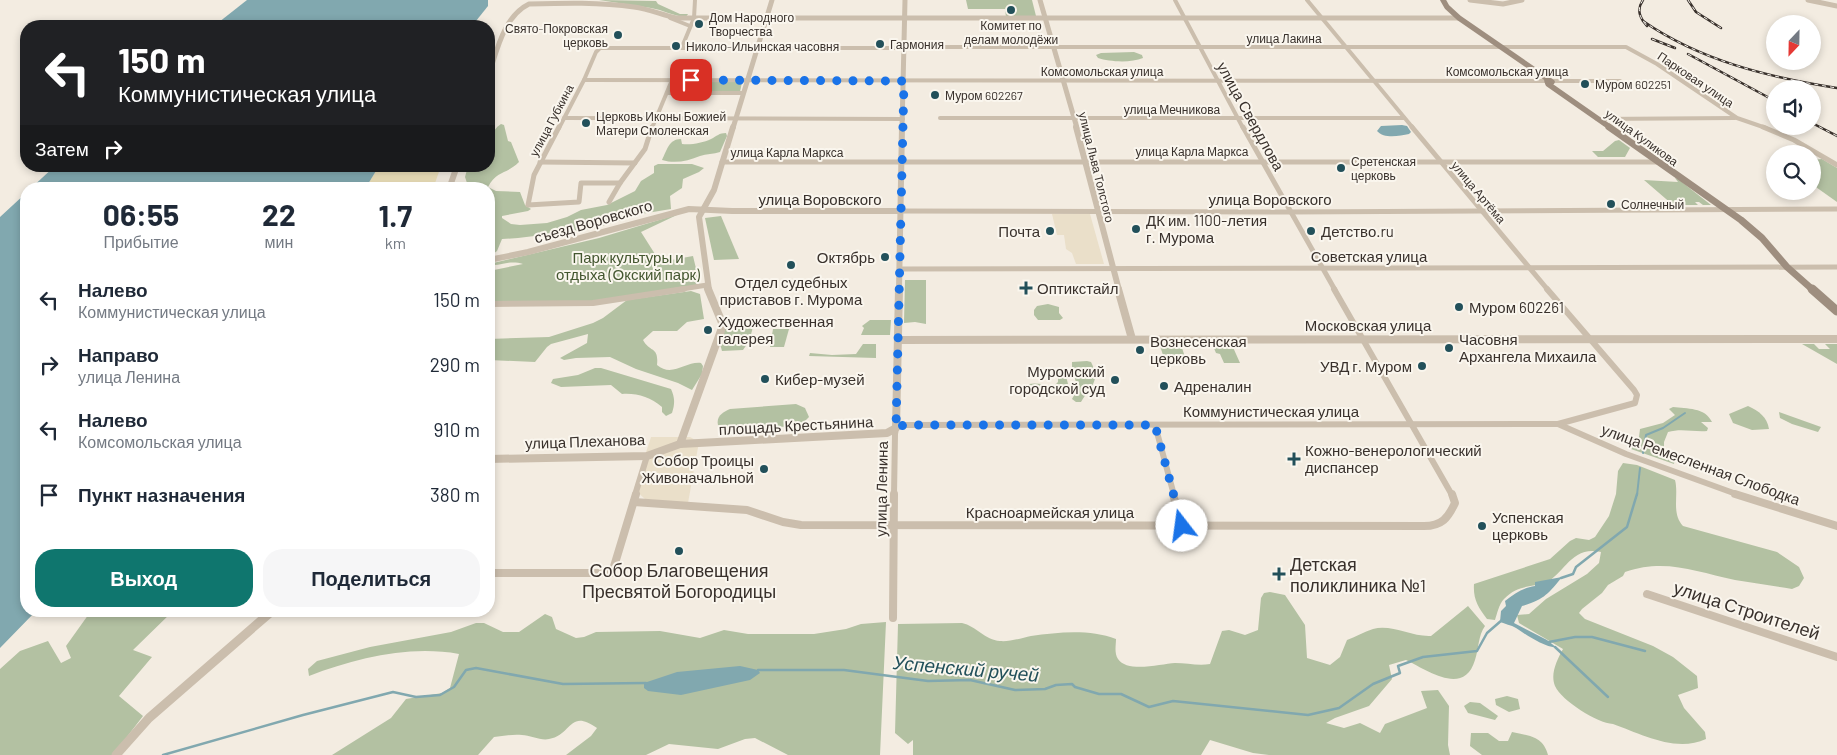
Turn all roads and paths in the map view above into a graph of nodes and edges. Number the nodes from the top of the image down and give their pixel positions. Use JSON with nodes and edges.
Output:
{"nodes":[{"id":1,"x":695,"y":0,"type":"edge"},
{"id":2,"x":772,"y":0,"type":"edge"},
{"id":3,"x":906,"y":0,"type":"edge"},
{"id":4,"x":1040,"y":0,"type":"edge"},
{"id":5,"x":1175,"y":0,"type":"edge"},
{"id":6,"x":1307,"y":0,"type":"edge"},
{"id":7,"x":1443,"y":0,"type":"edge"},
{"id":8,"x":1470,"y":0,"type":"edge"},
{"id":9,"x":1522,"y":0,"type":"edge"},
{"id":10,"x":1808,"y":0,"type":"edge"},
{"id":11,"x":1837,"y":6,"type":"edge"},
{"id":12,"x":665,"y":16,"type":"junction"},
{"id":13,"x":694,"y":18,"type":"junction"},
{"id":14,"x":767,"y":18,"type":"junction"},
{"id":15,"x":905,"y":18,"type":"junction"},
{"id":16,"x":1185,"y":18,"type":"junction"},
{"id":17,"x":1320,"y":18,"type":"junction"},
{"id":18,"x":1459,"y":18,"type":"junction"},
{"id":19,"x":1045,"y":19,"type":"junction"},
{"id":20,"x":690,"y":26,"type":"junction"},
{"id":21,"x":682,"y":47,"type":"junction"},
{"id":22,"x":941,"y":47,"type":"dead end"},
{"id":23,"x":1626,"y":47,"type":"joint"},
{"id":24,"x":757,"y":48,"type":"junction"},
{"id":25,"x":905,"y":48,"type":"junction"},
{"id":26,"x":1053,"y":48,"type":"junction"},
{"id":27,"x":1200,"y":48,"type":"junction"},
{"id":28,"x":1346,"y":48,"type":"junction"},
{"id":29,"x":1500,"y":48,"type":"junction"},
{"id":30,"x":495,"y":54,"type":"edge"},
{"id":31,"x":584,"y":80,"type":"junction"},
{"id":32,"x":672,"y":80,"type":"junction"},
{"id":33,"x":1216,"y":80,"type":"junction"},
{"id":34,"x":1372,"y":80,"type":"junction"},
{"id":35,"x":747,"y":81,"type":"junction"},
{"id":36,"x":904,"y":81,"type":"junction"},
{"id":37,"x":1063,"y":81,"type":"junction"},
{"id":38,"x":1547,"y":81,"type":"junction"},
{"id":39,"x":1620,"y":81,"type":"dead end"},
{"id":40,"x":667,"y":93,"type":"junction"},
{"id":41,"x":743,"y":93,"type":"junction"},
{"id":42,"x":564,"y":118,"type":"junction"},
{"id":43,"x":940,"y":118,"type":"dead end"},
{"id":44,"x":1074,"y":118,"type":"junction"},
{"id":45,"x":1404,"y":118,"type":"junction"},
{"id":46,"x":1737,"y":118,"type":"junction"},
{"id":47,"x":655,"y":119,"type":"junction"},
{"id":48,"x":736,"y":119,"type":"junction"},
{"id":49,"x":904,"y":119,"type":"junction"},
{"id":50,"x":1240,"y":119,"type":"junction"},
{"id":51,"x":1600,"y":119,"type":"junction"},
{"id":52,"x":903,"y":161,"type":"junction"},
{"id":53,"x":1085,"y":161,"type":"junction"},
{"id":54,"x":1261,"y":161,"type":"junction"},
{"id":55,"x":540,"y":162,"type":"junction"},
{"id":56,"x":722,"y":162,"type":"junction"},
{"id":57,"x":1440,"y":162,"type":"junction"},
{"id":58,"x":1660,"y":162,"type":"junction"},
{"id":59,"x":635,"y":163,"type":"junction"},
{"id":60,"x":1837,"y":165,"type":"edge"},
{"id":61,"x":620,"y":183,"type":"junction"},
{"id":62,"x":609,"y":202,"type":"dead end"},
{"id":63,"x":703,"y":208,"type":"junction"},
{"id":64,"x":1837,"y":208,"type":"edge"},
{"id":65,"x":1726,"y":209,"type":"junction"},
{"id":66,"x":900,"y":211,"type":"junction"},
{"id":67,"x":1096,"y":211,"type":"junction"},
{"id":68,"x":1481,"y":211,"type":"junction"},
{"id":69,"x":1290,"y":212,"type":"junction"},
{"id":70,"x":495,"y":259,"type":"edge"},
{"id":71,"x":1837,"y":267,"type":"edge"},
{"id":72,"x":1113,"y":268,"type":"junction"},
{"id":73,"x":1322,"y":268,"type":"junction"},
{"id":74,"x":1787,"y":268,"type":"junction"},
{"id":75,"x":901,"y":269,"type":"junction"},
{"id":76,"x":1530,"y":269,"type":"junction"},
{"id":77,"x":708,"y":285,"type":"junction"},
{"id":78,"x":495,"y":304,"type":"edge"},
{"id":79,"x":1837,"y":311,"type":"edge"},
{"id":80,"x":1590,"y":338,"type":"junction"},
{"id":81,"x":1132,"y":339,"type":"junction"},
{"id":82,"x":1362,"y":339,"type":"junction"},
{"id":83,"x":1837,"y":339,"type":"edge"},
{"id":84,"x":898,"y":340,"type":"junction"},
{"id":85,"x":1637,"y":395,"type":"joint"},
{"id":86,"x":1411,"y":423,"type":"junction"},
{"id":87,"x":1558,"y":424,"type":"junction"},
{"id":88,"x":1155,"y":425,"type":"junction"},
{"id":89,"x":896,"y":428,"type":"junction"},
{"id":90,"x":680,"y":444,"type":"junction"},
{"id":91,"x":647,"y":456,"type":"junction"},
{"id":92,"x":495,"y":459,"type":"edge"},
{"id":93,"x":634,"y":502,"type":"junction"},
{"id":94,"x":1455,"y":503,"type":"joint"},
{"id":95,"x":894,"y":526,"type":"junction"},
{"id":96,"x":1182,"y":526,"type":"junction"},
{"id":97,"x":1837,"y":526,"type":"edge"},
{"id":98,"x":495,"y":572,"type":"edge"},
{"id":99,"x":1647,"y":594,"type":"dead end"},
{"id":100,"x":265,"y":617,"type":"edge"},
{"id":101,"x":893,"y":618,"type":"dead end"},
{"id":102,"x":1837,"y":657,"type":"edge"},
{"id":103,"x":118,"y":751,"type":"edge"}],
"edges":[{"from":1,"to":13,"type":"street"},
{"from":2,"to":14,"type":"street"},
{"from":3,"to":15,"type":"street","name":"улица Ленина"},
{"from":4,"to":19,"type":"street","name":"улица Льва Толстого"},
{"from":5,"to":16,"type":"street","name":"улица Свердлова"},
{"from":6,"to":17,"type":"street","name":"улица Артёма"},
{"from":7,"to":18,"type":"main road","name":"улица Куликова"},
{"from":8,"to":9,"type":"street"},
{"from":10,"to":11,"type":"street"},
{"from":12,"to":13,"type":"street"},
{"from":12,"to":20,"type":"street"},
{"from":12,"to":30,"type":"street"},
{"from":13,"to":14,"type":"street"},
{"from":13,"to":20,"type":"street"},
{"from":14,"to":15,"type":"street"},
{"from":14,"to":24,"type":"street"},
{"from":15,"to":19,"type":"street"},
{"from":15,"to":25,"type":"street","name":"улица Ленина"},
{"from":16,"to":17,"type":"street"},
{"from":16,"to":19,"type":"street"},
{"from":16,"to":27,"type":"street","name":"улица Свердлова"},
{"from":17,"to":18,"type":"street"},
{"from":17,"to":28,"type":"street","name":"улица Артёма"},
{"from":18,"to":29,"type":"main road","name":"улица Куликова"},
{"from":19,"to":26,"type":"street","name":"улица Льва Толстого"},
{"from":20,"to":21,"type":"street"},
{"from":21,"to":24,"type":"street"},
{"from":21,"to":31,"type":"street","name":"улица Губкина"},
{"from":22,"to":26,"type":"street","name":"улица Лакина"},
{"from":23,"to":29,"type":"street","name":"улица Лакина"},
{"from":23,"to":46,"type":"street","name":"Парковая улица"},
{"from":24,"to":25,"type":"street"},
{"from":24,"to":35,"type":"street"},
{"from":25,"to":36,"type":"street","name":"улица Ленина"},
{"from":26,"to":27,"type":"street","name":"улица Лакина"},
{"from":26,"to":37,"type":"street","name":"улица Льва Толстого"},
{"from":27,"to":28,"type":"street","name":"улица Лакина"},
{"from":27,"to":33,"type":"street","name":"улица Свердлова"},
{"from":28,"to":29,"type":"street","name":"улица Лакина"},
{"from":28,"to":34,"type":"street","name":"улица Артёма"},
{"from":29,"to":38,"type":"main road","name":"улица Куликова"},
{"from":31,"to":32,"type":"street","name":"Комсомольская улица"},
{"from":31,"to":42,"type":"street","name":"улица Губкина"},
{"from":32,"to":35,"type":"street","name":"Комсомольская улица"},
{"from":32,"to":40,"type":"street"},
{"from":33,"to":34,"type":"street","name":"Комсомольская улица"},
{"from":33,"to":37,"type":"street","name":"Комсомольская улица"},
{"from":33,"to":50,"type":"street","name":"улица Свердлова"},
{"from":34,"to":38,"type":"street","name":"Комсомольская улица"},
{"from":34,"to":45,"type":"street","name":"улица Артёма"},
{"from":35,"to":36,"type":"street","name":"Комсомольская улица"},
{"from":35,"to":41,"type":"street"},
{"from":36,"to":37,"type":"street","name":"Комсомольская улица"},
{"from":36,"to":49,"type":"street","name":"улица Ленина"},
{"from":37,"to":44,"type":"street","name":"улица Льва Толстого"},
{"from":38,"to":39,"type":"street","name":"Комсомольская улица"},
{"from":38,"to":51,"type":"main road","name":"улица Куликова"},
{"from":40,"to":41,"type":"street"},
{"from":40,"to":47,"type":"street"},
{"from":41,"to":48,"type":"street"},
{"from":42,"to":47,"type":"street"},
{"from":42,"to":55,"type":"street","name":"улица Губкина"},
{"from":43,"to":44,"type":"street","name":"улица Мечникова"},
{"from":44,"to":50,"type":"street","name":"улица Мечникова"},
{"from":44,"to":53,"type":"street","name":"улица Льва Толстого"},
{"from":45,"to":50,"type":"street","name":"улица Мечникова"},
{"from":45,"to":57,"type":"street","name":"улица Артёма"},
{"from":46,"to":51,"type":"street"},
{"from":46,"to":60,"type":"street","name":"Парковая улица"},
{"from":47,"to":48,"type":"street"},
{"from":47,"to":59,"type":"street"},
{"from":48,"to":49,"type":"street"},
{"from":48,"to":56,"type":"street"},
{"from":49,"to":52,"type":"street","name":"улица Ленина"},
{"from":50,"to":54,"type":"street","name":"улица Свердлова"},
{"from":51,"to":58,"type":"main road","name":"улица Куликова"},
{"from":52,"to":53,"type":"street","name":"улица Карла Маркса"},
{"from":52,"to":56,"type":"street","name":"улица Карла Маркса"},
{"from":52,"to":66,"type":"street","name":"улица Ленина"},
{"from":53,"to":54,"type":"street","name":"улица Карла Маркса"},
{"from":53,"to":67,"type":"street","name":"улица Льва Толстого"},
{"from":54,"to":57,"type":"street","name":"улица Карла Маркса"},
{"from":54,"to":69,"type":"street","name":"улица Свердлова"},
{"from":55,"to":59,"type":"street"},
{"from":55,"to":61,"type":"street","name":"улица Губкина"},
{"from":56,"to":63,"type":"street"},
{"from":57,"to":58,"type":"street","name":"улица Карла Маркса"},
{"from":57,"to":68,"type":"street","name":"улица Артёма"},
{"from":58,"to":65,"type":"main road","name":"улица Куликова"},
{"from":59,"to":61,"type":"street"},
{"from":61,"to":62,"type":"street"},
{"from":63,"to":66,"type":"street","name":"улица Воровского"},
{"from":63,"to":70,"type":"street","name":"съезд Воровского"},
{"from":63,"to":77,"type":"street"},
{"from":64,"to":65,"type":"street","name":"улица Воровского"},
{"from":65,"to":68,"type":"street","name":"улица Воровского"},
{"from":65,"to":74,"type":"main road","name":"улица Куликова"},
{"from":66,"to":67,"type":"street","name":"улица Воровского"},
{"from":66,"to":75,"type":"street","name":"улица Ленина"},
{"from":67,"to":69,"type":"street","name":"улица Воровского"},
{"from":67,"to":72,"type":"street","name":"улица Льва Толстого"},
{"from":68,"to":69,"type":"street","name":"улица Воровского"},
{"from":68,"to":76,"type":"street","name":"улица Артёма"},
{"from":69,"to":73,"type":"street","name":"улица Свердлова"},
{"from":71,"to":74,"type":"street","name":"Советская улица"},
{"from":72,"to":73,"type":"street","name":"Советская улица"},
{"from":72,"to":75,"type":"street","name":"Советская улица"},
{"from":72,"to":81,"type":"street","name":"улица Льва Толстого"},
{"from":73,"to":76,"type":"street","name":"Советская улица"},
{"from":73,"to":82,"type":"street","name":"улица Свердлова"},
{"from":74,"to":76,"type":"street","name":"Советская улица"},
{"from":74,"to":79,"type":"main road","name":"улица Куликова"},
{"from":75,"to":84,"type":"street","name":"улица Ленина"},
{"from":76,"to":80,"type":"street","name":"улица Артёма"},
{"from":77,"to":78,"type":"street"},
{"from":77,"to":90,"type":"street"},
{"from":80,"to":82,"type":"street","name":"Московская улица"},
{"from":80,"to":83,"type":"street","name":"Московская улица"},
{"from":80,"to":85,"type":"street","name":"улица Артёма"},
{"from":81,"to":82,"type":"street","name":"Московская улица"},
{"from":81,"to":84,"type":"street","name":"Московская улица"},
{"from":82,"to":86,"type":"street","name":"улица Свердлова"},
{"from":84,"to":89,"type":"street","name":"улица Ленина"},
{"from":85,"to":87,"type":"street","name":"Коммунистическая улица"},
{"from":86,"to":87,"type":"street","name":"Коммунистическая улица"},
{"from":86,"to":88,"type":"street","name":"Коммунистическая улица"},
{"from":86,"to":94,"type":"street","name":"улица Свердлова"},
{"from":87,"to":97,"type":"street","name":"улица Ремесленная Слободка"},
{"from":88,"to":89,"type":"street","name":"Коммунистическая улица"},
{"from":88,"to":96,"type":"street"},
{"from":89,"to":90,"type":"street","name":"площадь Крестьянина"},
{"from":89,"to":95,"type":"street","name":"улица Ленина"},
{"from":90,"to":91,"type":"street","name":"улица Плеханова"},
{"from":91,"to":92,"type":"street","name":"улица Плеханова"},
{"from":91,"to":93,"type":"street"},
{"from":93,"to":95,"type":"street","name":"Красноармейская улица"},
{"from":93,"to":98,"type":"street"},
{"from":94,"to":96,"type":"street","name":"Красноармейская улица"},
{"from":95,"to":96,"type":"street","name":"Красноармейская улица"},
{"from":95,"to":101,"type":"street","name":"улица Ленина"},
{"from":99,"to":102,"type":"street","name":"улица Строителей"},
{"from":100,"to":103,"type":"street"}]}
